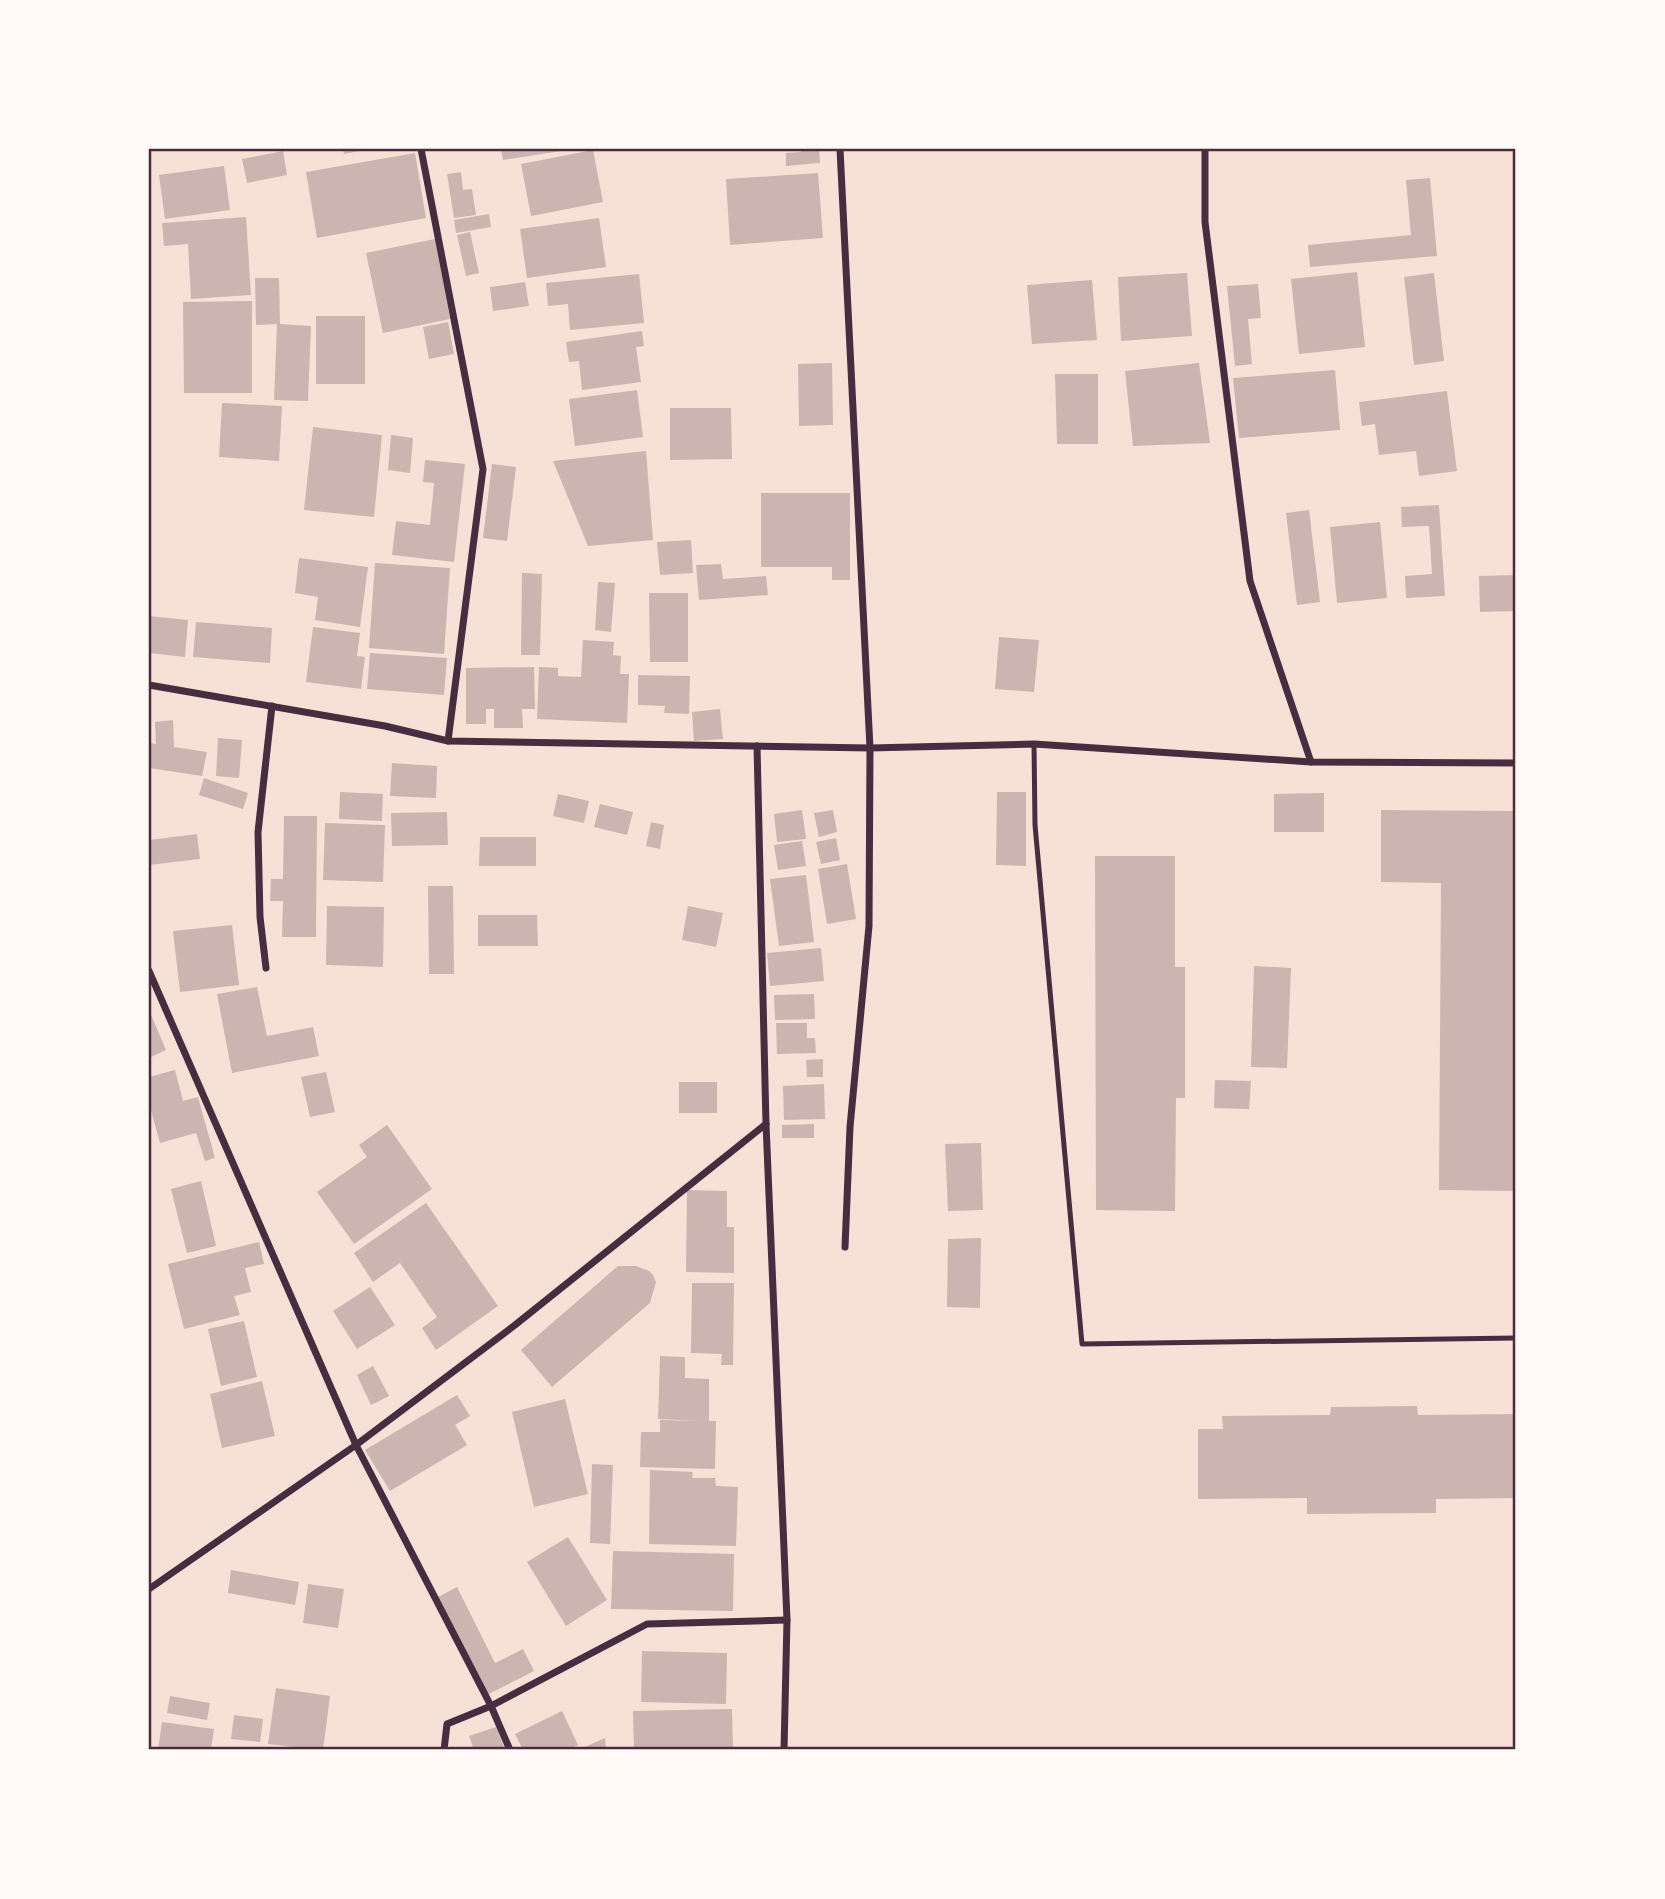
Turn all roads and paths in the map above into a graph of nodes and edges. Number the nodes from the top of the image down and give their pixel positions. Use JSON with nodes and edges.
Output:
{"nodes":[{"id":1,"x":421,"y":149,"type":"edge"},
{"id":2,"x":841,"y":149,"type":"edge"},
{"id":3,"x":1205,"y":149,"type":"edge"},
{"id":4,"x":149,"y":685,"type":"edge"},
{"id":5,"x":272,"y":706,"type":"junction"},
{"id":6,"x":447,"y":741,"type":"junction"},
{"id":7,"x":1034,"y":744,"type":"junction"},
{"id":8,"x":757,"y":746,"type":"junction"},
{"id":9,"x":870,"y":748,"type":"junction"},
{"id":10,"x":1311,"y":762,"type":"junction"},
{"id":11,"x":1516,"y":763,"type":"edge"},
{"id":12,"x":266,"y":968,"type":"dead end"},
{"id":13,"x":149,"y":971,"type":"edge"},
{"id":14,"x":766,"y":1124,"type":"junction"},
{"id":15,"x":845,"y":1247,"type":"dead end"},
{"id":16,"x":1516,"y":1338,"type":"edge"},
{"id":17,"x":356,"y":1445,"type":"junction"},
{"id":18,"x":149,"y":1589,"type":"edge"},
{"id":19,"x":787,"y":1620,"type":"junction"},
{"id":20,"x":491,"y":1706,"type":"junction"},
{"id":21,"x":444,"y":1750,"type":"edge"},
{"id":22,"x":510,"y":1750,"type":"edge"},
{"id":23,"x":784,"y":1750,"type":"edge"}],
"edges":[{"from":1,"to":6,"type":"street"},
{"from":2,"to":9,"type":"street"},
{"from":3,"to":10,"type":"street"},
{"from":4,"to":5,"type":"street"},
{"from":5,"to":6,"type":"street"},
{"from":5,"to":12,"type":"street"},
{"from":6,"to":8,"type":"street"},
{"from":7,"to":9,"type":"street"},
{"from":7,"to":10,"type":"street"},
{"from":7,"to":16,"type":"lane"},
{"from":8,"to":9,"type":"street"},
{"from":8,"to":14,"type":"street"},
{"from":9,"to":15,"type":"street"},
{"from":10,"to":11,"type":"street"},
{"from":13,"to":17,"type":"street"},
{"from":14,"to":17,"type":"street"},
{"from":14,"to":19,"type":"street"},
{"from":17,"to":18,"type":"street"},
{"from":17,"to":20,"type":"street"},
{"from":19,"to":20,"type":"street"},
{"from":19,"to":23,"type":"street"},
{"from":20,"to":21,"type":"street"},
{"from":20,"to":22,"type":"street"}]}
